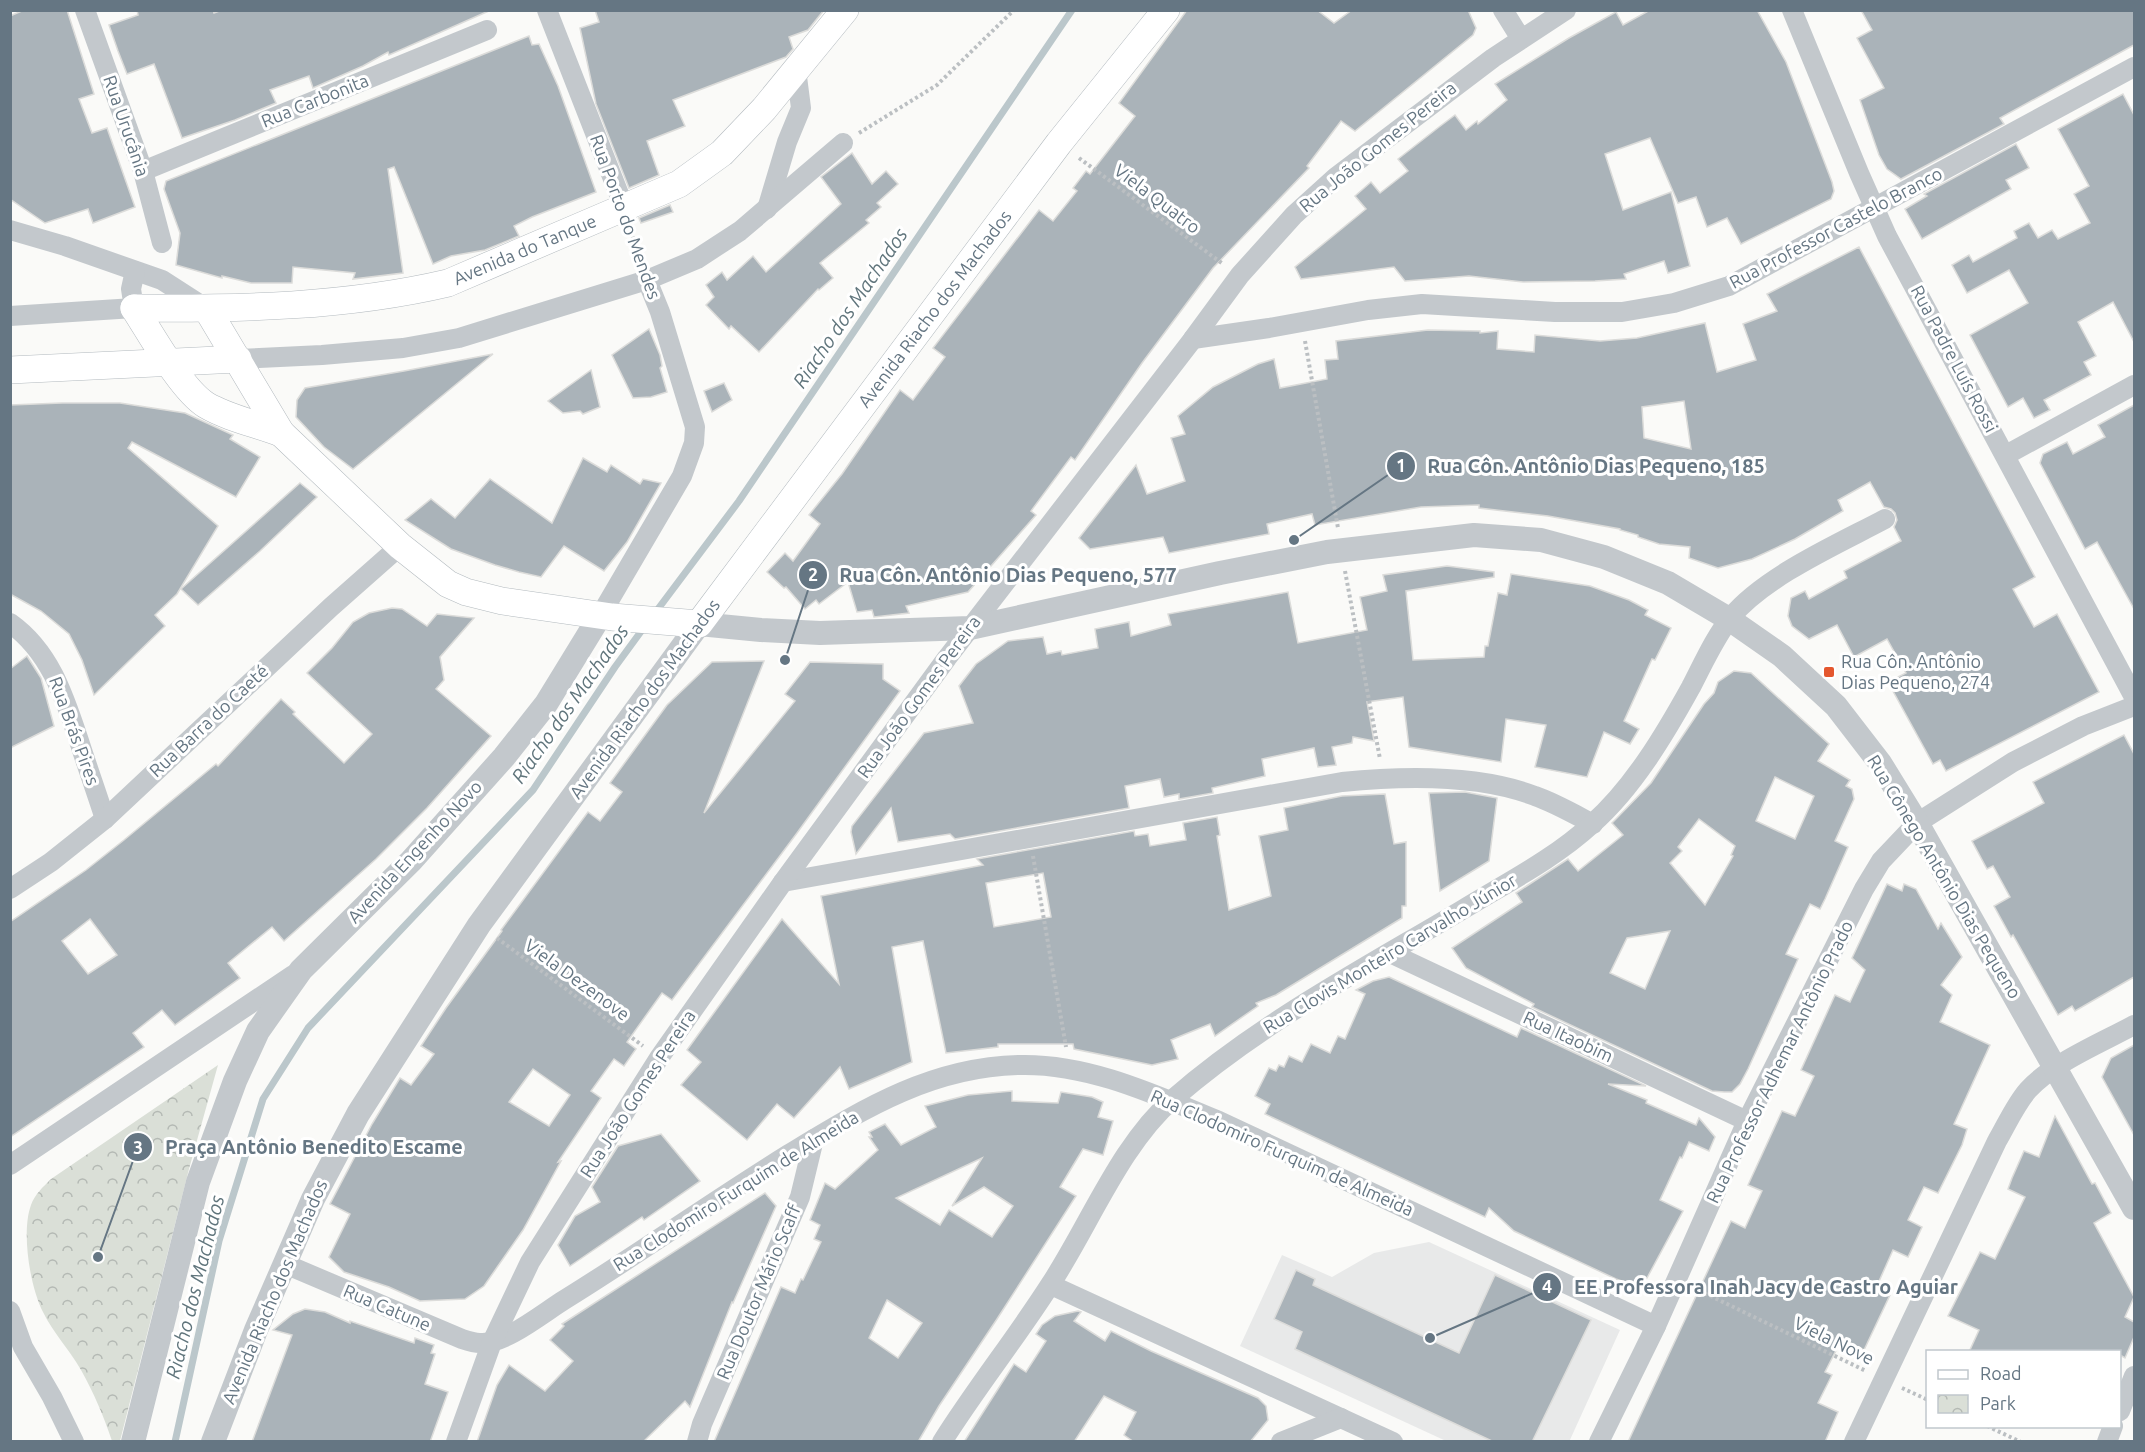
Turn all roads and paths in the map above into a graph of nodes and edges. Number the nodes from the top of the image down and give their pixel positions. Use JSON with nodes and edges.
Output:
{"nodes":[{"id":1,"x":85,"y":10,"type":"edge"},
{"id":2,"x":845,"y":10,"type":"edge"},
{"id":3,"x":1014,"y":10,"type":"edge"},
{"id":4,"x":1166,"y":10,"type":"edge"},
{"id":5,"x":1503,"y":10,"type":"edge"},
{"id":6,"x":1566,"y":10,"type":"edge"},
{"id":7,"x":1792,"y":10,"type":"edge"},
{"id":8,"x":552,"y":12,"type":"edge"},
{"id":9,"x":487,"y":30,"type":"dead end"},
{"id":10,"x":1521,"y":39,"type":"junction"},
{"id":11,"x":2134,"y":67,"type":"edge"},
{"id":12,"x":796,"y":69,"type":"junction"},
{"id":13,"x":843,"y":143,"type":"joint"},
{"id":14,"x":1059,"y":143,"type":"junction"},
{"id":15,"x":143,"y":171,"type":"junction"},
{"id":16,"x":624,"y":207,"type":"junction"},
{"id":17,"x":1874,"y":208,"type":"junction"},
{"id":18,"x":767,"y":209,"type":"junction"},
{"id":19,"x":10,"y":230,"type":"edge"},
{"id":20,"x":162,"y":243,"type":"dead end"},
{"id":21,"x":135,"y":271,"type":"junction"},
{"id":22,"x":1239,"y":276,"type":"junction"},
{"id":23,"x":647,"y":280,"type":"junction"},
{"id":24,"x":134,"y":308,"type":"junction"},
{"id":25,"x":207,"y":309,"type":"junction"},
{"id":26,"x":10,"y":315,"type":"edge"},
{"id":27,"x":1193,"y":339,"type":"junction"},
{"id":28,"x":238,"y":359,"type":"junction"},
{"id":29,"x":168,"y":362,"type":"junction"},
{"id":30,"x":10,"y":370,"type":"edge"},
{"id":31,"x":2134,"y":386,"type":"edge"},
{"id":32,"x":695,"y":427,"type":"joint"},
{"id":33,"x":280,"y":433,"type":"junction"},
{"id":34,"x":2006,"y":455,"type":"junction"},
{"id":35,"x":1885,"y":519,"type":"dead end"},
{"id":36,"x":400,"y":546,"type":"junction"},
{"id":37,"x":606,"y":616,"type":"junction"},
{"id":38,"x":1729,"y":619,"type":"junction"},
{"id":39,"x":10,"y":623,"type":"edge"},
{"id":40,"x":699,"y":624,"type":"junction"},
{"id":41,"x":970,"y":628,"type":"junction"},
{"id":42,"x":2134,"y":697,"type":"edge"},
{"id":43,"x":2134,"y":706,"type":"edge"},
{"id":44,"x":105,"y":819,"type":"junction"},
{"id":45,"x":1917,"y":823,"type":"junction"},
{"id":46,"x":1593,"y":824,"type":"junction"},
{"id":47,"x":1030,"y":838,"type":"junction"},
{"id":48,"x":783,"y":882,"type":"junction"},
{"id":49,"x":10,"y":889,"type":"edge"},
{"id":50,"x":479,"y":925,"type":"junction"},
{"id":51,"x":1390,"y":952,"type":"junction"},
{"id":52,"x":301,"y":970,"type":"junction"},
{"id":53,"x":2134,"y":1025,"type":"edge"},
{"id":54,"x":659,"y":1058,"type":"junction"},
{"id":55,"x":2055,"y":1068,"type":"junction"},
{"id":56,"x":1070,"y":1070,"type":"junction"},
{"id":57,"x":1171,"y":1101,"type":"junction"},
{"id":58,"x":1747,"y":1121,"type":"junction"},
{"id":59,"x":814,"y":1139,"type":"junction"},
{"id":60,"x":10,"y":1164,"type":"edge"},
{"id":61,"x":2134,"y":1208,"type":"edge"},
{"id":62,"x":285,"y":1264,"type":"junction"},
{"id":63,"x":1677,"y":1280,"type":"junction"},
{"id":64,"x":1051,"y":1285,"type":"junction"},
{"id":65,"x":10,"y":1311,"type":"edge"},
{"id":66,"x":1656,"y":1326,"type":"junction"},
{"id":67,"x":492,"y":1342,"type":"junction"},
{"id":68,"x":17,"y":1344,"type":"edge"},
{"id":69,"x":2134,"y":1376,"type":"edge"},
{"id":70,"x":1882,"y":1379,"type":"junction"},
{"id":71,"x":2121,"y":1408,"type":"edge"},
{"id":72,"x":1341,"y":1418,"type":"junction"},
{"id":73,"x":1992,"y":1428,"type":"edge"},
{"id":74,"x":74,"y":1442,"type":"edge"},
{"id":75,"x":133,"y":1442,"type":"edge"},
{"id":76,"x":213,"y":1442,"type":"edge"},
{"id":77,"x":456,"y":1442,"type":"edge"},
{"id":78,"x":697,"y":1442,"type":"edge"},
{"id":79,"x":942,"y":1442,"type":"edge"},
{"id":80,"x":1281,"y":1442,"type":"edge"},
{"id":81,"x":1393,"y":1442,"type":"edge"},
{"id":82,"x":1599,"y":1442,"type":"edge"},
{"id":83,"x":1854,"y":1442,"type":"edge"},
{"id":84,"x":2021,"y":1442,"type":"edge"}],
"edges":[{"from":1,"to":15,"type":"street","name":"Rua Urucânia"},
{"from":2,"to":12,"type":"main road","name":"Avenida do Tanque"},
{"from":3,"to":13,"type":"path"},
{"from":4,"to":14,"type":"main road","name":"Avenida Riacho dos Machados"},
{"from":5,"to":10,"type":"street"},
{"from":6,"to":10,"type":"street","name":"Rua João Gomes Pereira"},
{"from":7,"to":17,"type":"street","name":"Rua Padre Luís Rossi"},
{"from":8,"to":16,"type":"street","name":"Rua Porto do Mendes"},
{"from":9,"to":15,"type":"street","name":"Rua Carbonita"},
{"from":10,"to":22,"type":"street","name":"Rua João Gomes Pereira"},
{"from":11,"to":17,"type":"street","name":"Rua Professor Castelo Branco"},
{"from":12,"to":16,"type":"main road","name":"Avenida do Tanque"},
{"from":12,"to":18,"type":"street"},
{"from":13,"to":18,"type":"street"},
{"from":14,"to":22,"type":"path","name":"Viela Quatro"},
{"from":14,"to":40,"type":"main road","name":"Avenida Riacho dos Machados"},
{"from":15,"to":20,"type":"street","name":"Rua Urucânia"},
{"from":16,"to":23,"type":"path","name":"Rua Porto do Mendes"},
{"from":16,"to":25,"type":"main road","name":"Avenida do Tanque"},
{"from":17,"to":27,"type":"street","name":"Rua Professor Castelo Branco"},
{"from":17,"to":34,"type":"street","name":"Rua Padre Luís Rossi"},
{"from":18,"to":23,"type":"street"},
{"from":19,"to":21,"type":"street"},
{"from":21,"to":24,"type":"street"},
{"from":21,"to":25,"type":"street"},
{"from":22,"to":27,"type":"street","name":"Rua João Gomes Pereira"},
{"from":23,"to":28,"type":"street"},
{"from":23,"to":32,"type":"street","name":"Rua Porto do Mendes"},
{"from":24,"to":25,"type":"main road","name":"Avenida do Tanque"},
{"from":24,"to":26,"type":"street"},
{"from":24,"to":29,"type":"main road"},
{"from":25,"to":28,"type":"main road"},
{"from":27,"to":41,"type":"street","name":"Rua João Gomes Pereira"},
{"from":28,"to":29,"type":"main road"},
{"from":28,"to":33,"type":"main road"},
{"from":29,"to":30,"type":"main road"},
{"from":29,"to":33,"type":"main road"},
{"from":31,"to":34,"type":"street"},
{"from":32,"to":37,"type":"street","name":"Avenida Engenho Novo"},
{"from":33,"to":36,"type":"main road","name":"Rua Cônego Antônio Dias Pequeno"},
{"from":34,"to":42,"type":"street","name":"Rua Padre Luís Rossi"},
{"from":35,"to":38,"type":"street","name":"Rua Clovis Monteiro Carvalho Júnior"},
{"from":36,"to":37,"type":"main road","name":"Rua Cônego Antônio Dias Pequeno"},
{"from":36,"to":44,"type":"street","name":"Rua Barra do Caeté"},
{"from":37,"to":40,"type":"main road","name":"Rua Cônego Antônio Dias Pequeno"},
{"from":37,"to":52,"type":"street","name":"Avenida Engenho Novo"},
{"from":38,"to":41,"type":"street","name":"Rua Cônego Antônio Dias Pequeno"},
{"from":38,"to":45,"type":"street","name":"Rua Cônego Antônio Dias Pequeno"},
{"from":38,"to":46,"type":"street","name":"Rua Clovis Monteiro Carvalho Júnior"},
{"from":39,"to":44,"type":"street","name":"Rua Brás Pires"},
{"from":40,"to":41,"type":"street","name":"Rua Cônego Antônio Dias Pequeno"},
{"from":40,"to":50,"type":"street","name":"Avenida Riacho dos Machados"},
{"from":41,"to":48,"type":"street","name":"Rua João Gomes Pereira"},
{"from":43,"to":45,"type":"street","name":"Rua Professor Adhemar Antônio Prado"},
{"from":44,"to":49,"type":"street","name":"Rua Barra do Caeté"},
{"from":45,"to":55,"type":"street","name":"Rua Cônego Antônio Dias Pequeno"},
{"from":45,"to":58,"type":"street","name":"Rua Professor Adhemar Antônio Prado"},
{"from":46,"to":47,"type":"street"},
{"from":46,"to":51,"type":"street","name":"Rua Clovis Monteiro Carvalho Júnior"},
{"from":47,"to":48,"type":"street"},
{"from":47,"to":56,"type":"path"},
{"from":48,"to":54,"type":"street","name":"Rua João Gomes Pereira"},
{"from":50,"to":54,"type":"path","name":"Viela Dezenove"},
{"from":50,"to":62,"type":"street","name":"Avenida Riacho dos Machados"},
{"from":51,"to":57,"type":"street","name":"Rua Clovis Monteiro Carvalho Júnior"},
{"from":51,"to":58,"type":"street","name":"Rua Itaobim"},
{"from":52,"to":60,"type":"street","name":"Avenida Engenho Novo"},
{"from":52,"to":75,"type":"street"},
{"from":53,"to":55,"type":"street"},
{"from":54,"to":67,"type":"street","name":"Rua João Gomes Pereira"},
{"from":55,"to":61,"type":"street","name":"Rua Cônego Antônio Dias Pequeno"},
{"from":55,"to":70,"type":"street"},
{"from":56,"to":57,"type":"street","name":"Rua Clodomiro Furquim de Almeida"},
{"from":56,"to":59,"type":"street","name":"Rua Clodomiro Furquim de Almeida"},
{"from":57,"to":64,"type":"street","name":"Rua Clovis Monteiro Carvalho Júnior"},
{"from":57,"to":66,"type":"street","name":"Rua Clodomiro Furquim de Almeida"},
{"from":58,"to":63,"type":"street","name":"Rua Professor Adhemar Antônio Prado"},
{"from":59,"to":67,"type":"street","name":"Rua Clodomiro Furquim de Almeida"},
{"from":59,"to":78,"type":"street","name":"Rua Doutor Mário Scaff"},
{"from":62,"to":67,"type":"street","name":"Rua Catune"},
{"from":62,"to":76,"type":"street","name":"Avenida Riacho dos Machados"},
{"from":63,"to":66,"type":"street","name":"Rua Professor Adhemar Antônio Prado"},
{"from":63,"to":70,"type":"path","name":"Viela Nove"},
{"from":64,"to":72,"type":"street"},
{"from":64,"to":79,"type":"street","name":"Rua Clovis Monteiro Carvalho Júnior"},
{"from":65,"to":68,"type":"street"},
{"from":66,"to":82,"type":"street","name":"Rua Professor Adhemar Antônio Prado"},
{"from":67,"to":77,"type":"street","name":"Rua João Gomes Pereira"},
{"from":68,"to":74,"type":"street"},
{"from":69,"to":71,"type":"street"},
{"from":70,"to":83,"type":"street"},
{"from":72,"to":80,"type":"street"},
{"from":72,"to":81,"type":"street"},
{"from":73,"to":84,"type":"path"}]}
